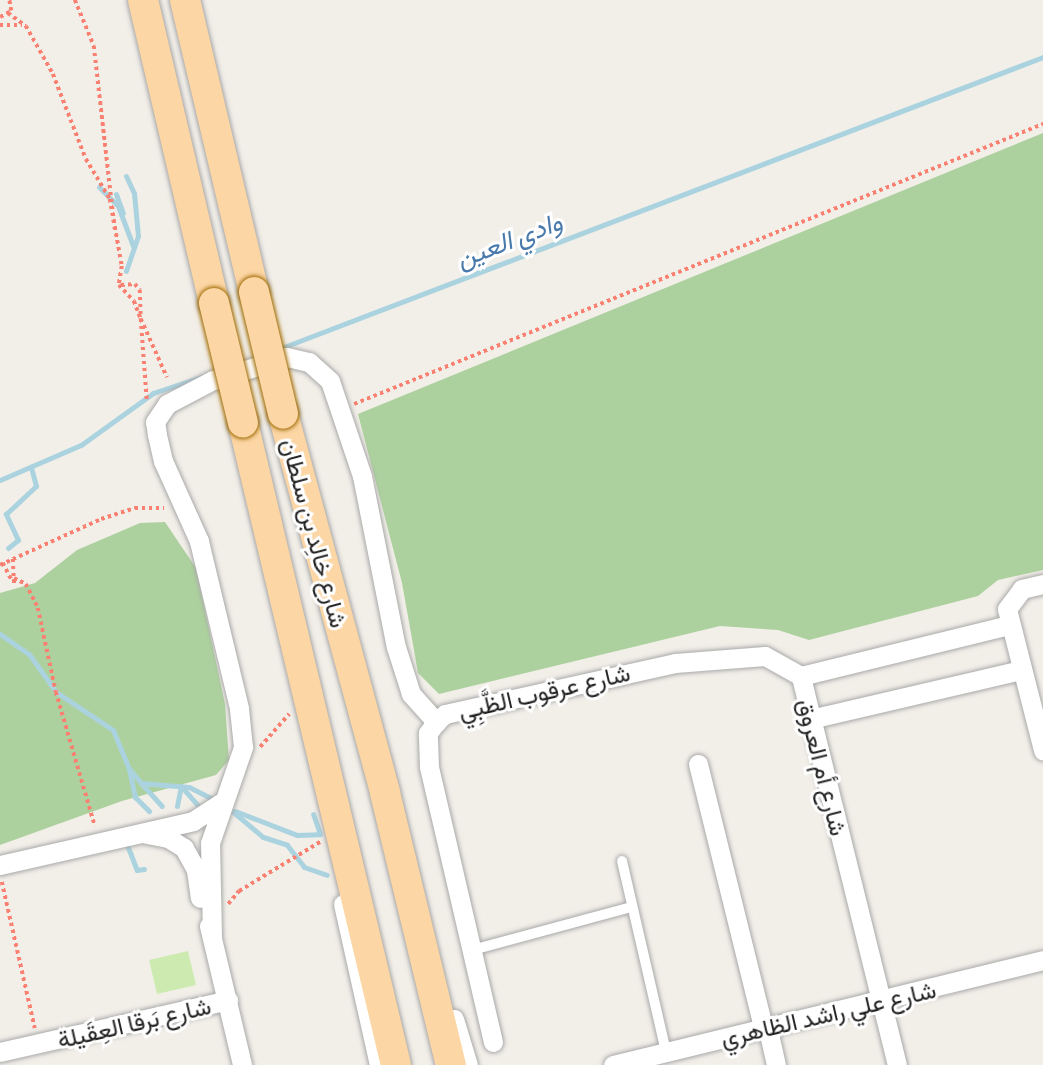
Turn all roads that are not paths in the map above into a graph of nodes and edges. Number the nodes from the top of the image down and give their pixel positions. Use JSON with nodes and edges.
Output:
{"nodes":[{"id":1,"x":143,"y":0,"type":"edge"},
{"id":2,"x":185,"y":0,"type":"edge"},
{"id":3,"x":1043,"y":584,"type":"edge"},
{"id":4,"x":1008,"y":625,"type":"junction"},
{"id":5,"x":1020,"y":670,"type":"junction"},
{"id":6,"x":801,"y":676,"type":"junction"},
{"id":7,"x":810,"y":719,"type":"junction"},
{"id":8,"x":436,"y":722,"type":"junction"},
{"id":9,"x":1043,"y":750,"type":"edge"},
{"id":10,"x":698,"y":764,"type":"dead end"},
{"id":11,"x":385,"y":793,"type":"junction"},
{"id":12,"x":221,"y":802,"type":"junction"},
{"id":13,"x":333,"y":802,"type":"junction"},
{"id":14,"x":173,"y":825,"type":"junction"},
{"id":15,"x":142,"y":833,"type":"junction"},
{"id":16,"x":622,"y":862,"type":"dead end"},
{"id":17,"x":210,"y":864,"type":"junction"},
{"id":18,"x":0,"y":865,"type":"edge"},
{"id":19,"x":631,"y":907,"type":"junction"},
{"id":20,"x":212,"y":937,"type":"junction"},
{"id":21,"x":472,"y":950,"type":"junction"},
{"id":22,"x":1043,"y":960,"type":"edge"},
{"id":23,"x":881,"y":999,"type":"junction"},
{"id":24,"x":228,"y":1000,"type":"junction"},
{"id":25,"x":765,"y":1026,"type":"junction"},
{"id":26,"x":492,"y":1042,"type":"dead end"},
{"id":27,"x":0,"y":1052,"type":"edge"},
{"id":28,"x":666,"y":1052,"type":"junction"},
{"id":29,"x":242,"y":1065,"type":"edge"},
{"id":30,"x":379,"y":1065,"type":"edge"},
{"id":31,"x":396,"y":1065,"type":"edge"},
{"id":32,"x":451,"y":1065,"type":"edge"},
{"id":33,"x":468,"y":1065,"type":"edge"},
{"id":34,"x":613,"y":1065,"type":"edge"},
{"id":35,"x":776,"y":1065,"type":"edge"},
{"id":36,"x":897,"y":1065,"type":"edge"}],
"edges":[{"from":1,"to":13,"type":"main road","name":"شارع خالِد بن سلطان","bridge":true},
{"from":2,"to":11,"type":"main road","name":"شارع خالِد بن سلطان","bridge":true},
{"from":3,"to":4,"type":"street"},
{"from":4,"to":5,"type":"street"},
{"from":4,"to":6,"type":"street","name":"شارع أم العروق"},
{"from":5,"to":7,"type":"street"},
{"from":5,"to":9,"type":"street"},
{"from":6,"to":7,"type":"street","name":"شارع أم العروق"},
{"from":6,"to":8,"type":"street","name":"شارع عرقوب الظَّبِي"},
{"from":7,"to":23,"type":"street","name":"شارع أم العروق"},
{"from":8,"to":12,"type":"street"},
{"from":8,"to":21,"type":"street","name":"شارع عرقوب الظَّبِي"},
{"from":10,"to":25,"type":"street"},
{"from":11,"to":32,"type":"main road","name":"شارع خالِد بن سلطان"},
{"from":11,"to":33,"type":"street"},
{"from":12,"to":14,"type":"street"},
{"from":12,"to":17,"type":"street"},
{"from":13,"to":30,"type":"street"},
{"from":13,"to":31,"type":"main road","name":"شارع خالِد بن سلطان"},
{"from":14,"to":15,"type":"street"},
{"from":14,"to":17,"type":"street"},
{"from":15,"to":18,"type":"street"},
{"from":15,"to":20,"type":"street"},
{"from":16,"to":19,"type":"lane"},
{"from":17,"to":20,"type":"street"},
{"from":19,"to":21,"type":"lane"},
{"from":19,"to":28,"type":"lane"},
{"from":20,"to":24,"type":"street"},
{"from":21,"to":26,"type":"street","name":"شارع عرقوب الظَّبِي"},
{"from":22,"to":23,"type":"street","name":"شارع علي راشد الظاهري"},
{"from":23,"to":25,"type":"street","name":"شارع علي راشد الظاهري"},
{"from":23,"to":36,"type":"street","name":"شارع أم العروق"},
{"from":24,"to":27,"type":"street","name":"شارع بَرقا العِقَيلة"},
{"from":24,"to":29,"type":"street"},
{"from":25,"to":28,"type":"street","name":"شارع علي راشد الظاهري"},
{"from":25,"to":35,"type":"street"},
{"from":28,"to":34,"type":"street","name":"شارع علي راشد الظاهري"}]}
